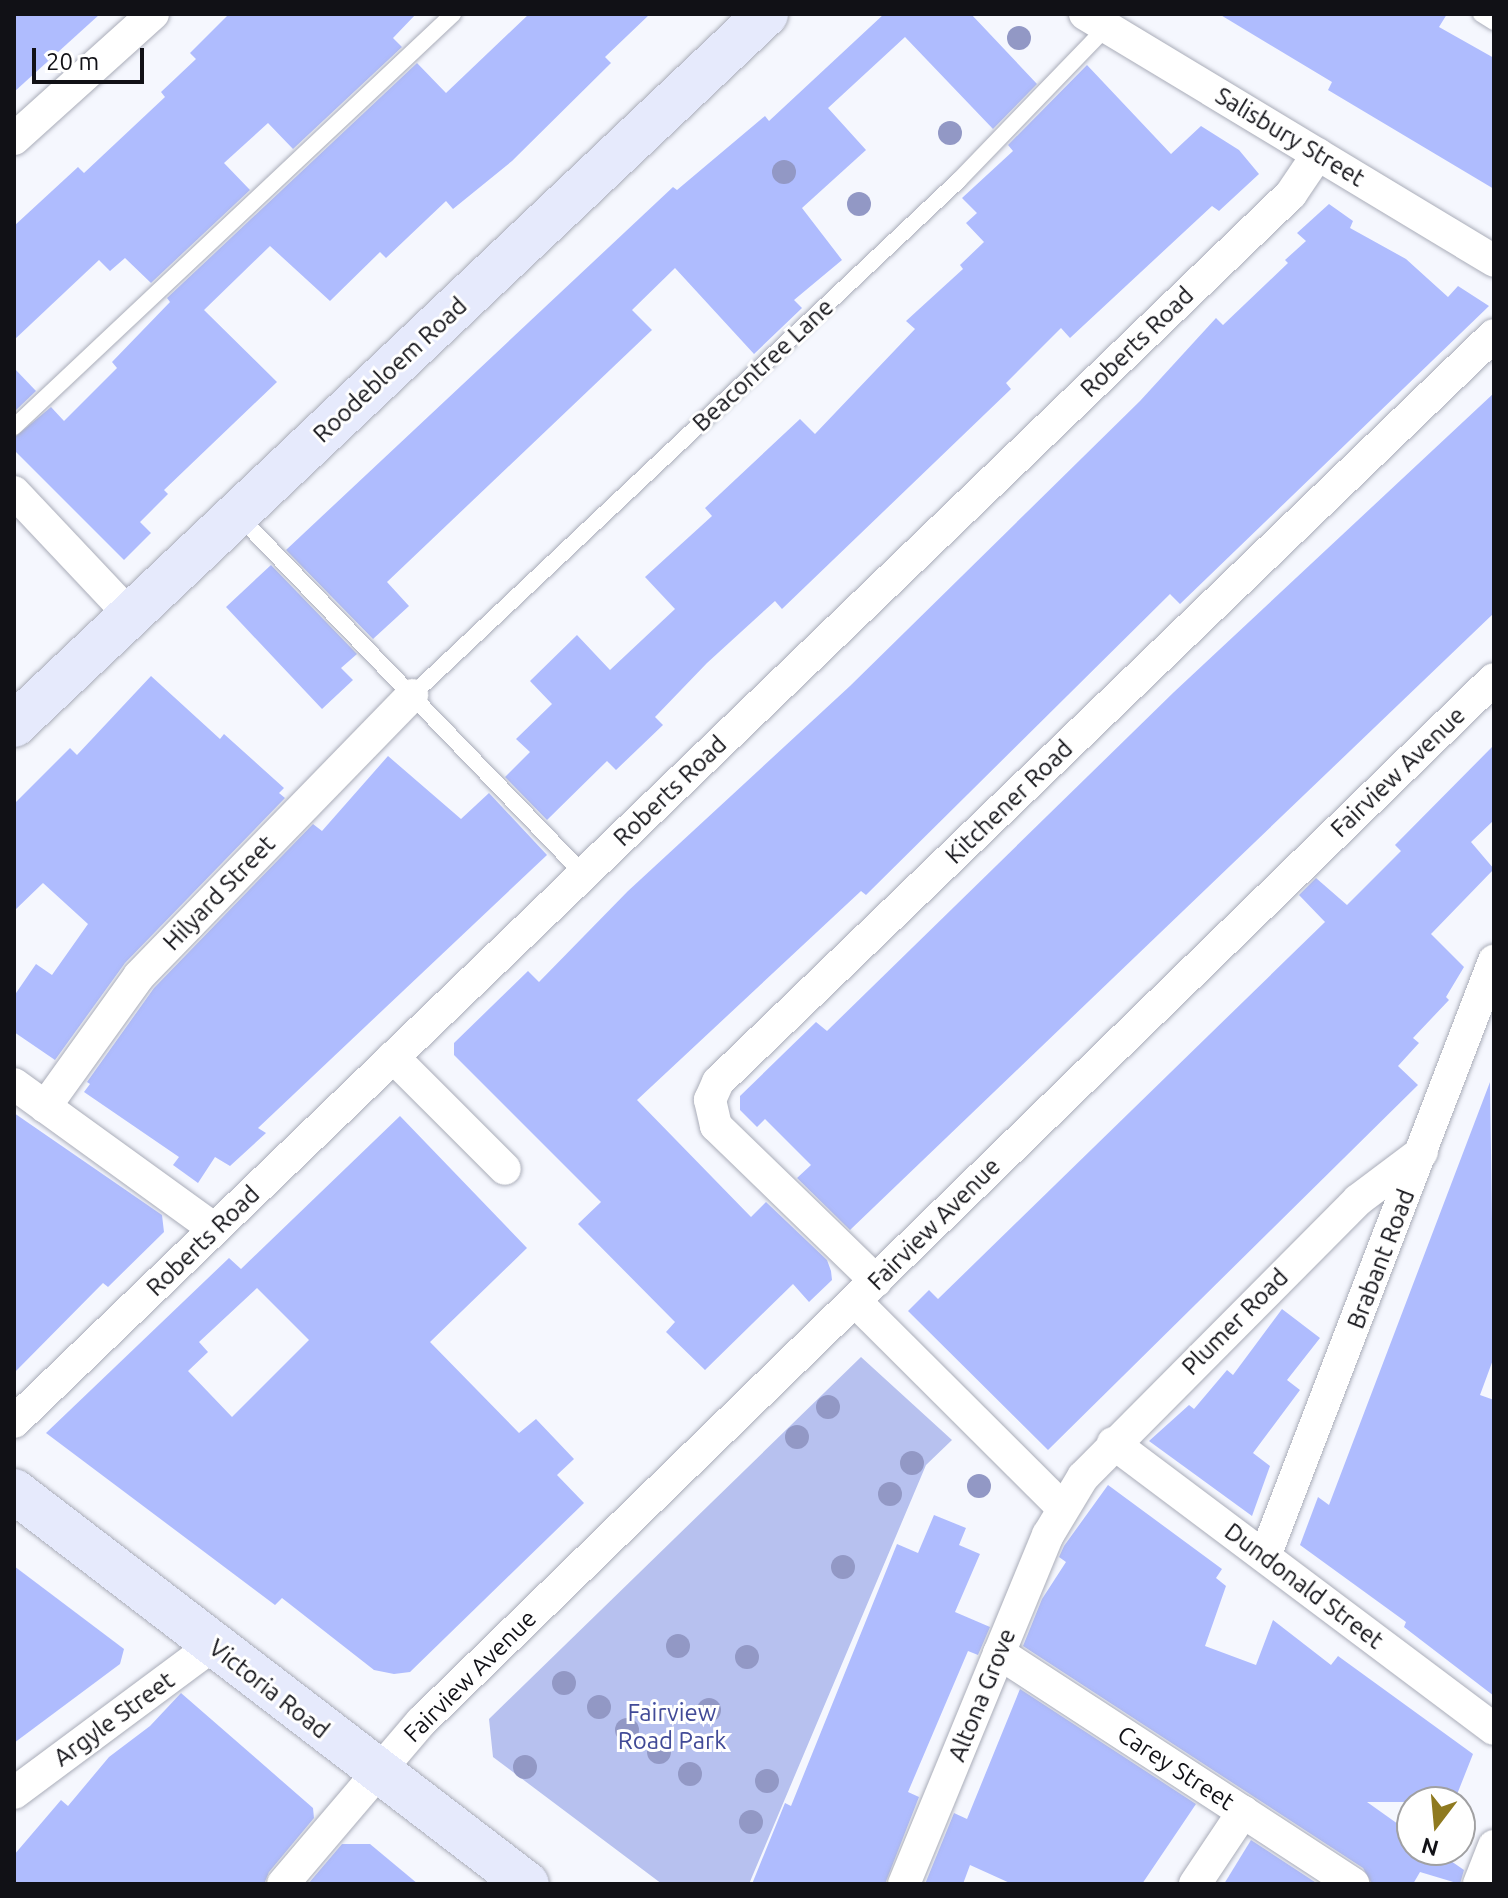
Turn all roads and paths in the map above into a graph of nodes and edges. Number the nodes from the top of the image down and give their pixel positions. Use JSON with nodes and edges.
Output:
{"nodes":[{"id":1,"x":153,"y":14,"type":"edge"},
{"id":2,"x":453,"y":14,"type":"edge"},
{"id":3,"x":766,"y":14,"type":"edge"},
{"id":4,"x":1481,"y":14,"type":"edge"},
{"id":5,"x":1096,"y":20,"type":"edge"},
{"id":6,"x":1494,"y":22,"type":"edge"},
{"id":7,"x":14,"y":139,"type":"edge"},
{"id":8,"x":1318,"y":154,"type":"junction"},
{"id":9,"x":1494,"y":261,"type":"edge"},
{"id":10,"x":1494,"y":335,"type":"edge"},
{"id":11,"x":14,"y":427,"type":"edge"},
{"id":12,"x":14,"y":492,"type":"edge"},
{"id":13,"x":237,"y":514,"type":"junction"},
{"id":14,"x":130,"y":615,"type":"junction"},
{"id":15,"x":1494,"y":679,"type":"edge"},
{"id":16,"x":412,"y":695,"type":"junction"},
{"id":17,"x":14,"y":725,"type":"edge"},
{"id":18,"x":583,"y":874,"type":"junction"},
{"id":19,"x":1494,"y":961,"type":"edge"},
{"id":20,"x":393,"y":1057,"type":"junction"},
{"id":21,"x":14,"y":1084,"type":"edge"},
{"id":22,"x":45,"y":1107,"type":"junction"},
{"id":23,"x":1422,"y":1152,"type":"junction"},
{"id":24,"x":505,"y":1169,"type":"dead end"},
{"id":25,"x":214,"y":1229,"type":"junction"},
{"id":26,"x":866,"y":1292,"type":"junction"},
{"id":27,"x":14,"y":1422,"type":"edge"},
{"id":28,"x":1113,"y":1443,"type":"junction"},
{"id":29,"x":15,"y":1494,"type":"edge"},
{"id":30,"x":1062,"y":1507,"type":"junction"},
{"id":31,"x":1265,"y":1556,"type":"junction"},
{"id":32,"x":213,"y":1645,"type":"junction"},
{"id":33,"x":999,"y":1653,"type":"junction"},
{"id":34,"x":1494,"y":1729,"type":"edge"},
{"id":35,"x":378,"y":1772,"type":"junction"},
{"id":36,"x":14,"y":1793,"type":"edge"},
{"id":37,"x":1243,"y":1812,"type":"junction"},
{"id":38,"x":283,"y":1884,"type":"edge"},
{"id":39,"x":527,"y":1884,"type":"edge"},
{"id":40,"x":904,"y":1884,"type":"edge"},
{"id":41,"x":1195,"y":1884,"type":"edge"},
{"id":42,"x":1353,"y":1884,"type":"edge"}],
"edges":[{"from":1,"to":7,"type":"street"},
{"from":2,"to":11,"type":"lane"},
{"from":3,"to":13,"type":"street","name":"Roodebloem Road"},
{"from":4,"to":6,"type":"lane"},
{"from":5,"to":8,"type":"street","name":"Salisbury Street"},
{"from":5,"to":16,"type":"lane","name":"Beacontree Lane"},
{"from":8,"to":9,"type":"street","name":"Salisbury Street"},
{"from":8,"to":18,"type":"street","name":"Roberts Road"},
{"from":10,"to":26,"type":"street","name":"Kitchener Road"},
{"from":12,"to":14,"type":"street"},
{"from":13,"to":14,"type":"street","name":"Roodebloem Road"},
{"from":13,"to":16,"type":"lane"},
{"from":14,"to":17,"type":"street","name":"Roodebloem Road"},
{"from":15,"to":26,"type":"street","name":"Fairview Avenue"},
{"from":16,"to":18,"type":"lane"},
{"from":16,"to":22,"type":"street","name":"Hilyard Street"},
{"from":18,"to":20,"type":"street","name":"Roberts Road"},
{"from":19,"to":23,"type":"street","name":"Brabant Road"},
{"from":20,"to":24,"type":"street"},
{"from":20,"to":25,"type":"street","name":"Roberts Road"},
{"from":21,"to":22,"type":"street"},
{"from":22,"to":25,"type":"street"},
{"from":23,"to":28,"type":"street","name":"Plumer Road"},
{"from":23,"to":31,"type":"street","name":"Brabant Road"},
{"from":25,"to":27,"type":"street","name":"Roberts Road"},
{"from":26,"to":30,"type":"street"},
{"from":26,"to":35,"type":"street","name":"Fairview Avenue"},
{"from":28,"to":30,"type":"street","name":"Plumer Road"},
{"from":28,"to":31,"type":"street","name":"Dundonald Street"},
{"from":29,"to":32,"type":"street","name":"Victoria Road"},
{"from":30,"to":33,"type":"street","name":"Altona Grove"},
{"from":31,"to":34,"type":"street","name":"Dundonald Street"},
{"from":32,"to":35,"type":"street","name":"Victoria Road"},
{"from":32,"to":36,"type":"street","name":"Argyle Street"},
{"from":33,"to":37,"type":"street","name":"Carey Street"},
{"from":33,"to":40,"type":"street","name":"Altona Grove"},
{"from":35,"to":38,"type":"street","name":"Fairview Avenue"},
{"from":35,"to":39,"type":"street","name":"Victoria Road"},
{"from":37,"to":41,"type":"street"},
{"from":37,"to":42,"type":"street","name":"Carey Street"}]}
